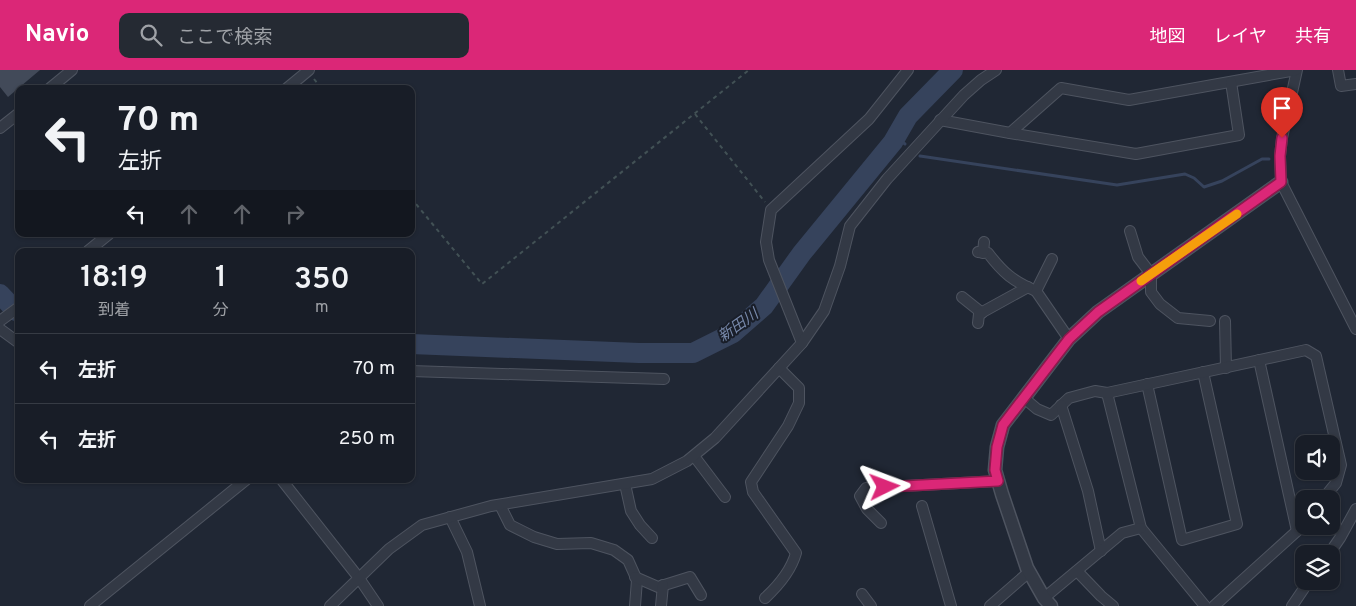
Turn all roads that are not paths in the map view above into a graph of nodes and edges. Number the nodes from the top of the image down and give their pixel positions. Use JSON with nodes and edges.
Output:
{"nodes":[{"id":1,"x":72,"y":70,"type":"edge"},
{"id":2,"x":307,"y":70,"type":"edge"},
{"id":3,"x":908,"y":70,"type":"edge"},
{"id":4,"x":996,"y":70,"type":"edge"},
{"id":5,"x":1297,"y":70,"type":"edge"},
{"id":6,"x":1338,"y":70,"type":"edge"},
{"id":7,"x":1231,"y":82,"type":"junction"},
{"id":8,"x":1356,"y":84,"type":"edge"},
{"id":9,"x":54,"y":85,"type":"edge"},
{"id":10,"x":290,"y":85,"type":"edge"},
{"id":11,"x":15,"y":116,"type":"edge"},
{"id":12,"x":940,"y":120,"type":"junction"},
{"id":13,"x":0,"y":128,"type":"edge"},
{"id":14,"x":1010,"y":134,"type":"junction"},
{"id":15,"x":1281,"y":182,"type":"junction"},
{"id":16,"x":1130,"y":231,"type":"dead end"},
{"id":17,"x":105,"y":237,"type":"edge"},
{"id":18,"x":92,"y":248,"type":"edge"},
{"id":19,"x":982,"y":249,"type":"dead end"},
{"id":20,"x":1052,"y":259,"type":"dead end"},
{"id":21,"x":1151,"y":274,"type":"junction"},
{"id":22,"x":1032,"y":289,"type":"junction"},
{"id":23,"x":962,"y":298,"type":"dead end"},
{"id":24,"x":15,"y":309,"type":"edge"},
{"id":25,"x":0,"y":321,"type":"edge"},
{"id":26,"x":1210,"y":321,"type":"dead end"},
{"id":27,"x":1225,"y":321,"type":"dead end"},
{"id":28,"x":0,"y":329,"type":"edge"},
{"id":29,"x":1356,"y":329,"type":"edge"},
{"id":30,"x":15,"y":339,"type":"edge"},
{"id":31,"x":1069,"y":339,"type":"junction"},
{"id":32,"x":802,"y":342,"type":"junction"},
{"id":33,"x":1259,"y":360,"type":"junction"},
{"id":34,"x":779,"y":368,"type":"junction"},
{"id":35,"x":1226,"y":368,"type":"junction"},
{"id":36,"x":415,"y":371,"type":"edge"},
{"id":37,"x":1203,"y":372,"type":"junction"},
{"id":38,"x":664,"y":379,"type":"dead end"},
{"id":39,"x":1148,"y":384,"type":"junction"},
{"id":40,"x":1108,"y":393,"type":"junction"},
{"id":41,"x":1024,"y":398,"type":"junction"},
{"id":42,"x":1061,"y":405,"type":"junction"},
{"id":43,"x":694,"y":456,"type":"junction"},
{"id":44,"x":998,"y":481,"type":"junction"},
{"id":45,"x":241,"y":483,"type":"edge"},
{"id":46,"x":284,"y":483,"type":"edge"},
{"id":47,"x":625,"y":484,"type":"junction"},
{"id":48,"x":1330,"y":490,"type":"edge"},
{"id":49,"x":725,"y":497,"type":"dead end"},
{"id":50,"x":500,"y":505,"type":"junction"},
{"id":51,"x":922,"y":506,"type":"dead end"},
{"id":52,"x":1295,"y":507,"type":"edge"},
{"id":53,"x":1356,"y":509,"type":"edge"},
{"id":54,"x":450,"y":517,"type":"junction"},
{"id":55,"x":881,"y":523,"type":"dead end"},
{"id":56,"x":1353,"y":523,"type":"edge"},
{"id":57,"x":1141,"y":528,"type":"junction"},
{"id":58,"x":1295,"y":532,"type":"edge"},
{"id":59,"x":652,"y":538,"type":"dead end"},
{"id":60,"x":1335,"y":545,"type":"edge"},
{"id":61,"x":1101,"y":551,"type":"junction"},
{"id":62,"x":1077,"y":571,"type":"junction"},
{"id":63,"x":1029,"y":572,"type":"junction"},
{"id":64,"x":635,"y":577,"type":"junction"},
{"id":65,"x":359,"y":578,"type":"junction"},
{"id":66,"x":663,"y":585,"type":"junction"},
{"id":67,"x":1303,"y":590,"type":"edge"},
{"id":68,"x":862,"y":594,"type":"dead end"},
{"id":69,"x":701,"y":595,"type":"dead end"},
{"id":70,"x":765,"y":598,"type":"dead end"},
{"id":71,"x":1048,"y":602,"type":"edge"},
{"id":72,"x":90,"y":606,"type":"edge"},
{"id":73,"x":330,"y":606,"type":"edge"},
{"id":74,"x":378,"y":606,"type":"edge"},
{"id":75,"x":480,"y":606,"type":"edge"},
{"id":76,"x":635,"y":606,"type":"edge"},
{"id":77,"x":661,"y":606,"type":"edge"},
{"id":78,"x":871,"y":606,"type":"edge"},
{"id":79,"x":951,"y":606,"type":"edge"},
{"id":80,"x":990,"y":606,"type":"edge"},
{"id":81,"x":1113,"y":606,"type":"edge"},
{"id":82,"x":1205,"y":606,"type":"edge"},
{"id":83,"x":1214,"y":606,"type":"edge"},
{"id":84,"x":1292,"y":606,"type":"edge"}],
"edges":[{"from":1,"to":9,"type":"street"},
{"from":2,"to":10,"type":"street"},
{"from":3,"to":32,"type":"street"},
{"from":4,"to":12,"type":"street"},
{"from":5,"to":7,"type":"street"},
{"from":5,"to":15,"type":"street"},
{"from":6,"to":8,"type":"street"},
{"from":7,"to":14,"type":"street"},
{"from":7,"to":14,"type":"street"},
{"from":11,"to":13,"type":"street"},
{"from":12,"to":14,"type":"street"},
{"from":12,"to":32,"type":"street"},
{"from":15,"to":21,"type":"street"},
{"from":15,"to":29,"type":"street"},
{"from":16,"to":21,"type":"street"},
{"from":17,"to":18,"type":"street"},
{"from":19,"to":22,"type":"street"},
{"from":20,"to":22,"type":"street"},
{"from":21,"to":26,"type":"street"},
{"from":21,"to":31,"type":"street"},
{"from":22,"to":23,"type":"street"},
{"from":22,"to":31,"type":"street"},
{"from":24,"to":25,"type":"street"},
{"from":27,"to":35,"type":"street"},
{"from":28,"to":30,"type":"street"},
{"from":31,"to":41,"type":"street"},
{"from":32,"to":34,"type":"street"},
{"from":33,"to":35,"type":"street"},
{"from":33,"to":48,"type":"street"},
{"from":33,"to":52,"type":"street"},
{"from":34,"to":43,"type":"street"},
{"from":34,"to":70,"type":"street"},
{"from":35,"to":37,"type":"street"},
{"from":36,"to":38,"type":"street"},
{"from":37,"to":39,"type":"street"},
{"from":37,"to":39,"type":"street"},
{"from":39,"to":40,"type":"street"},
{"from":40,"to":42,"type":"street"},
{"from":40,"to":57,"type":"street"},
{"from":41,"to":42,"type":"street"},
{"from":41,"to":44,"type":"street"},
{"from":42,"to":61,"type":"street"},
{"from":43,"to":47,"type":"street"},
{"from":43,"to":49,"type":"street"},
{"from":44,"to":55,"type":"street"},
{"from":44,"to":63,"type":"street"},
{"from":45,"to":72,"type":"street"},
{"from":46,"to":65,"type":"street"},
{"from":47,"to":50,"type":"street"},
{"from":47,"to":59,"type":"street"},
{"from":50,"to":54,"type":"street"},
{"from":50,"to":64,"type":"street"},
{"from":51,"to":79,"type":"street"},
{"from":53,"to":56,"type":"street"},
{"from":54,"to":65,"type":"street"},
{"from":54,"to":75,"type":"street"},
{"from":56,"to":60,"type":"street"},
{"from":57,"to":61,"type":"street"},
{"from":57,"to":82,"type":"street"},
{"from":58,"to":83,"type":"street"},
{"from":61,"to":62,"type":"street"},
{"from":62,"to":71,"type":"street"},
{"from":62,"to":81,"type":"street"},
{"from":63,"to":71,"type":"street"},
{"from":63,"to":80,"type":"street"},
{"from":64,"to":66,"type":"street"},
{"from":64,"to":76,"type":"street"},
{"from":65,"to":73,"type":"street"},
{"from":65,"to":74,"type":"street"},
{"from":66,"to":69,"type":"street"},
{"from":66,"to":77,"type":"street"},
{"from":67,"to":84,"type":"street"},
{"from":68,"to":78,"type":"street"}]}
